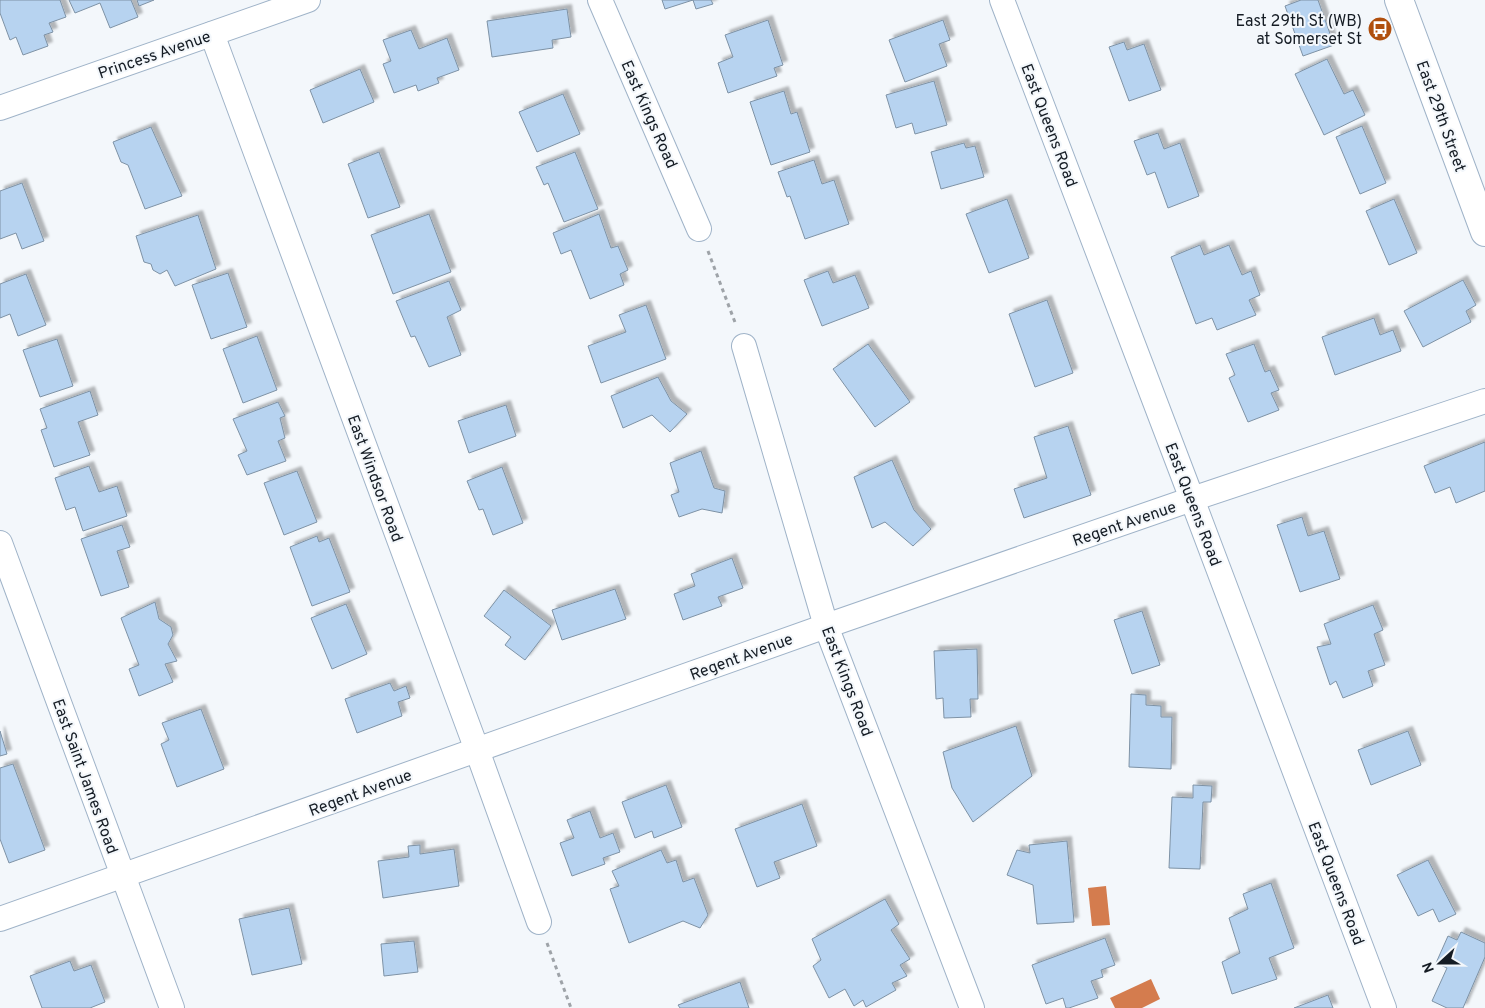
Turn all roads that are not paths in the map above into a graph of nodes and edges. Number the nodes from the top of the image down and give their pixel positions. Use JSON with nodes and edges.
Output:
{"nodes":[{"id":1,"x":308,"y":0,"type":"edge"},
{"id":2,"x":600,"y":0,"type":"edge"},
{"id":3,"x":1002,"y":0,"type":"edge"},
{"id":4,"x":1399,"y":0,"type":"edge"},
{"id":5,"x":212,"y":34,"type":"junction"},
{"id":6,"x":0,"y":108,"type":"edge"},
{"id":7,"x":700,"y":229,"type":"road end"},
{"id":8,"x":1485,"y":232,"type":"edge"},
{"id":9,"x":744,"y":346,"type":"road end"},
{"id":10,"x":1485,"y":400,"type":"edge"},
{"id":11,"x":1192,"y":499,"type":"junction"},
{"id":12,"x":0,"y":543,"type":"edge"},
{"id":13,"x":826,"y":626,"type":"junction"},
{"id":14,"x":477,"y":750,"type":"junction"},
{"id":15,"x":123,"y":876,"type":"junction"},
{"id":16,"x":0,"y":919,"type":"edge"},
{"id":17,"x":539,"y":922,"type":"road end"},
{"id":18,"x":172,"y":1008,"type":"edge"},
{"id":19,"x":972,"y":1008,"type":"edge"},
{"id":20,"x":1384,"y":1008,"type":"edge"}],
"edges":[{"from":1,"to":5,"type":"street","name":"Princess Avenue"},
{"from":2,"to":7,"type":"street","name":"East Kings Road"},
{"from":3,"to":11,"type":"street","name":"East Queens Road"},
{"from":4,"to":8,"type":"main road","name":"East 29th Street"},
{"from":5,"to":6,"type":"street","name":"Princess Avenue"},
{"from":5,"to":14,"type":"street","name":"East Windsor Road"},
{"from":9,"to":13,"type":"street","name":"East Kings Road"},
{"from":10,"to":11,"type":"street","name":"Regent Avenue"},
{"from":11,"to":13,"type":"street","name":"Regent Avenue"},
{"from":11,"to":20,"type":"street","name":"East Queens Road"},
{"from":12,"to":15,"type":"street","name":"East Saint James Road"},
{"from":13,"to":14,"type":"street","name":"Regent Avenue"},
{"from":13,"to":19,"type":"street","name":"East Kings Road"},
{"from":14,"to":15,"type":"street","name":"Regent Avenue"},
{"from":14,"to":17,"type":"street","name":"East Windsor Road"},
{"from":15,"to":16,"type":"street","name":"Regent Avenue"},
{"from":15,"to":18,"type":"street","name":"East Saint James Road"}]}
